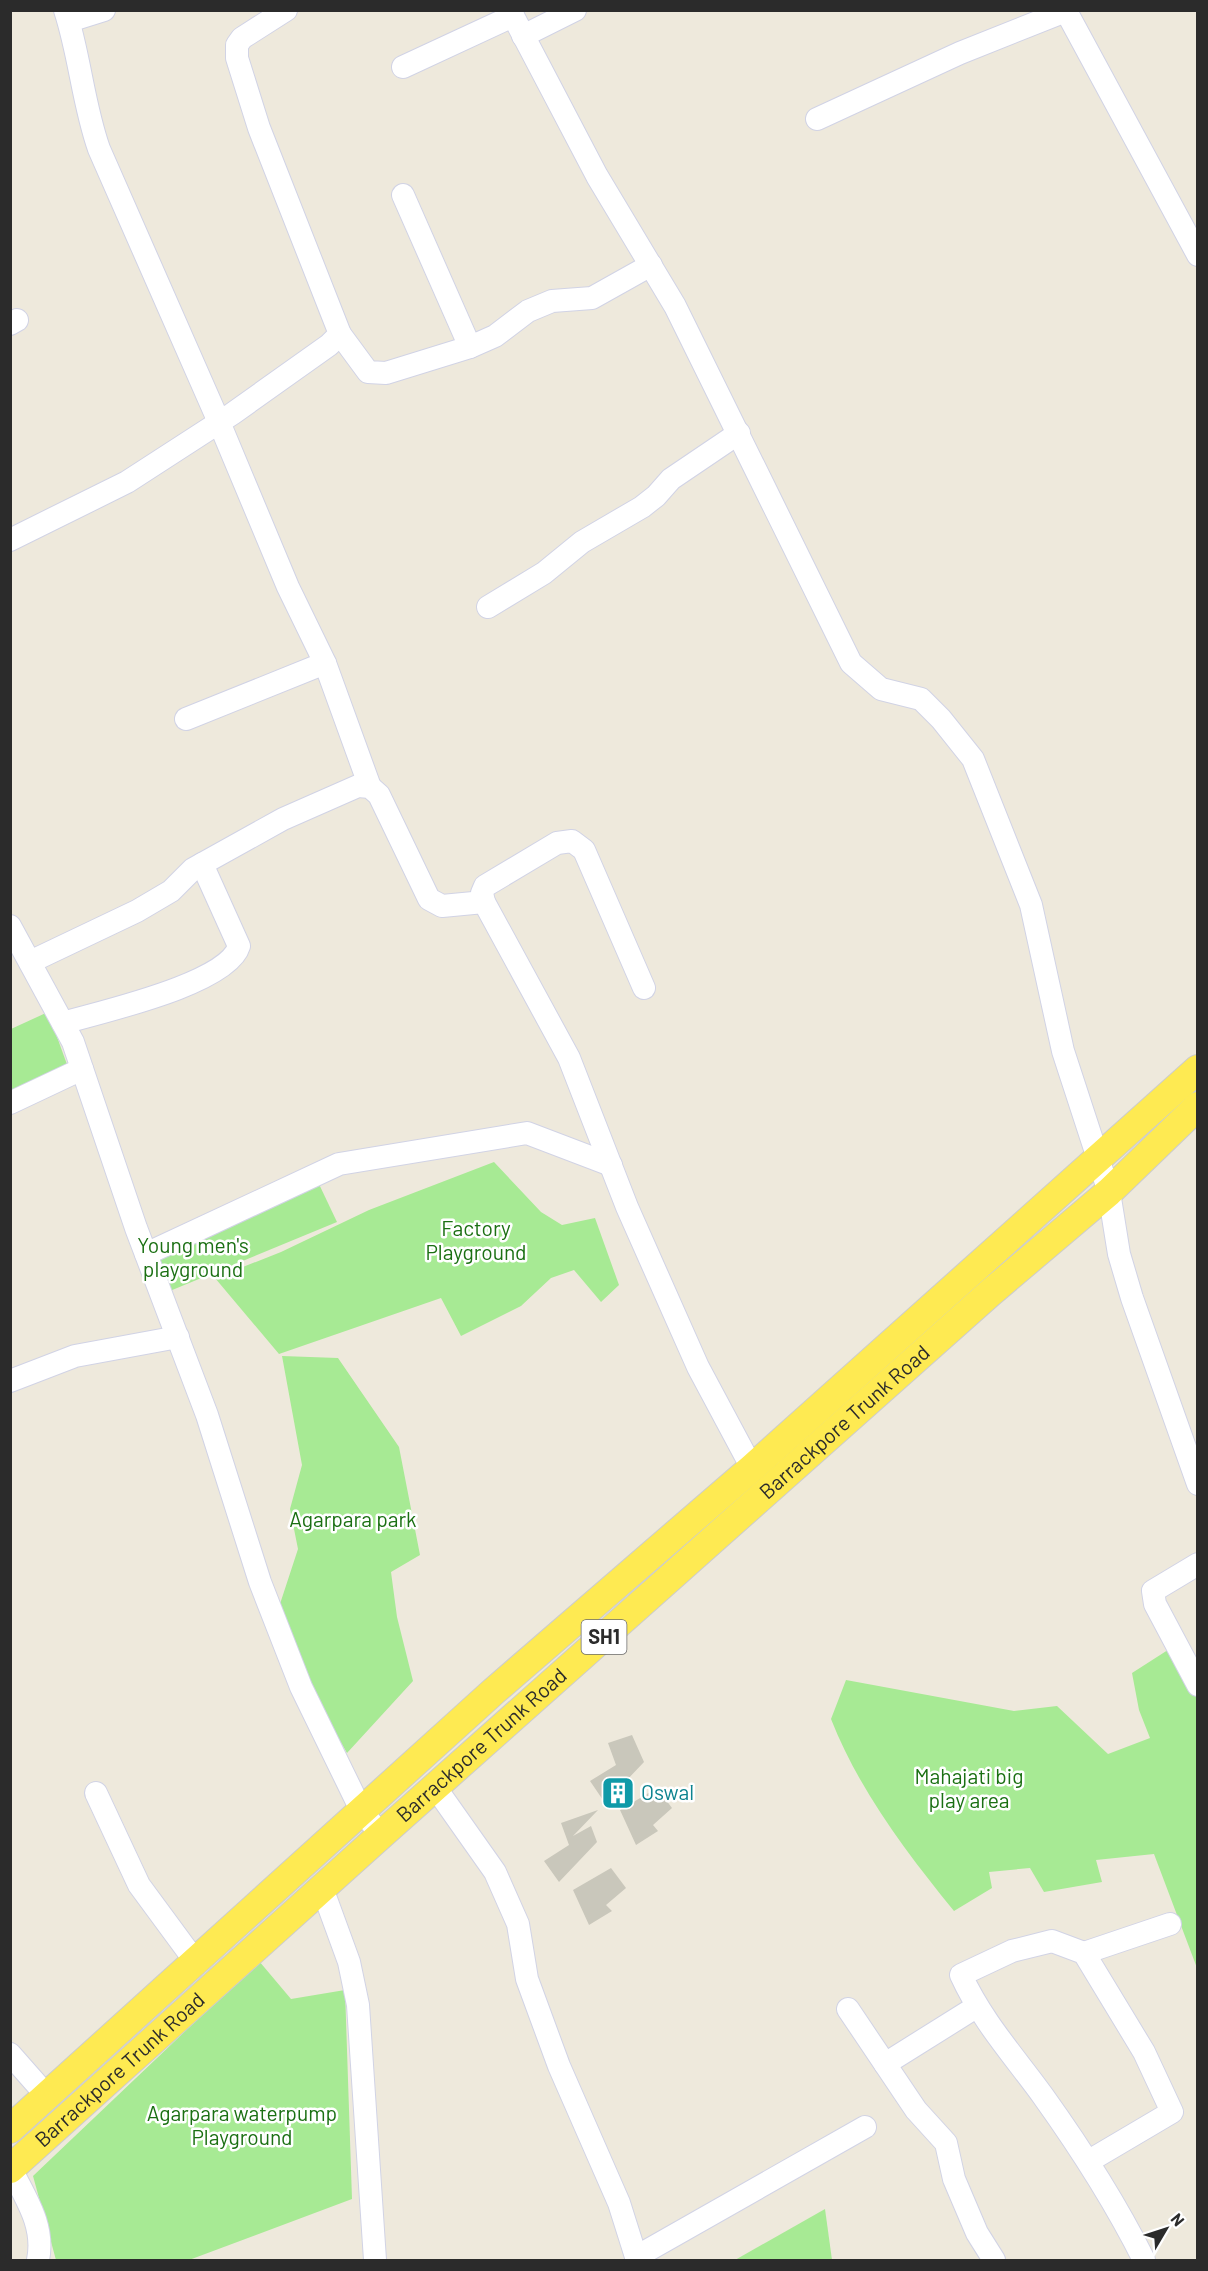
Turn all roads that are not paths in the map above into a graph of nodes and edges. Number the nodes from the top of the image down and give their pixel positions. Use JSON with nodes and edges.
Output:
{"nodes":[{"id":1,"x":104,"y":10,"type":"edge"},
{"id":2,"x":286,"y":10,"type":"edge"},
{"id":3,"x":575,"y":10,"type":"edge"},
{"id":4,"x":1067,"y":11,"type":"edge"},
{"id":5,"x":511,"y":13,"type":"edge"},
{"id":6,"x":67,"y":16,"type":"edge"},
{"id":7,"x":523,"y":36,"type":"junction"},
{"id":8,"x":403,"y":67,"type":"dead end"},
{"id":9,"x":817,"y":119,"type":"dead end"},
{"id":10,"x":403,"y":195,"type":"dead end"},
{"id":11,"x":1197,"y":255,"type":"edge"},
{"id":12,"x":651,"y":266,"type":"junction"},
{"id":13,"x":340,"y":334,"type":"junction"},
{"id":14,"x":470,"y":347,"type":"junction"},
{"id":15,"x":219,"y":422,"type":"junction"},
{"id":16,"x":739,"y":434,"type":"junction"},
{"id":17,"x":10,"y":540,"type":"edge"},
{"id":18,"x":488,"y":606,"type":"dead end"},
{"id":19,"x":325,"y":663,"type":"junction"},
{"id":20,"x":186,"y":719,"type":"dead end"},
{"id":21,"x":370,"y":787,"type":"junction"},
{"id":22,"x":202,"y":864,"type":"junction"},
{"id":23,"x":484,"y":902,"type":"junction"},
{"id":24,"x":10,"y":927,"type":"edge"},
{"id":25,"x":30,"y":962,"type":"junction"},
{"id":26,"x":644,"y":988,"type":"dead end"},
{"id":27,"x":63,"y":1023,"type":"junction"},
{"id":28,"x":82,"y":1069,"type":"junction"},
{"id":29,"x":1197,"y":1070,"type":"edge"},
{"id":30,"x":10,"y":1103,"type":"edge"},
{"id":31,"x":1197,"y":1106,"type":"edge"},
{"id":32,"x":1097,"y":1158,"type":"junction"},
{"id":33,"x":612,"y":1165,"type":"junction"},
{"id":34,"x":1109,"y":1192,"type":"junction"},
{"id":35,"x":146,"y":1254,"type":"junction"},
{"id":36,"x":178,"y":1336,"type":"junction"},
{"id":37,"x":10,"y":1381,"type":"edge"},
{"id":38,"x":752,"y":1468,"type":"junction"},
{"id":39,"x":1197,"y":1484,"type":"edge"},
{"id":40,"x":1197,"y":1564,"type":"edge"},
{"id":41,"x":1197,"y":1685,"type":"edge"},
{"id":42,"x":435,"y":1787,"type":"junction"},
{"id":43,"x":96,"y":1793,"type":"dead end"},
{"id":44,"x":362,"y":1810,"type":"junction"},
{"id":45,"x":381,"y":1835,"type":"junction"},
{"id":46,"x":322,"y":1888,"type":"junction"},
{"id":47,"x":1170,"y":1924,"type":"dead end"},
{"id":48,"x":1084,"y":1953,"type":"junction"},
{"id":49,"x":195,"y":1961,"type":"junction"},
{"id":50,"x":976,"y":2007,"type":"junction"},
{"id":51,"x":848,"y":2009,"type":"dead end"},
{"id":52,"x":12,"y":2061,"type":"edge"},
{"id":53,"x":885,"y":2064,"type":"junction"},
{"id":54,"x":47,"y":2096,"type":"junction"},
{"id":55,"x":865,"y":2127,"type":"dead end"},
{"id":56,"x":10,"y":2129,"type":"edge"},
{"id":57,"x":1089,"y":2161,"type":"junction"},
{"id":58,"x":11,"y":2169,"type":"edge"},
{"id":59,"x":637,"y":2259,"type":"edge"},
{"id":60,"x":38,"y":2260,"type":"edge"},
{"id":61,"x":375,"y":2260,"type":"edge"},
{"id":62,"x":994,"y":2260,"type":"edge"},
{"id":63,"x":1144,"y":2260,"type":"edge"}],
"edges":[{"from":1,"to":6,"type":"street"},
{"from":2,"to":13,"type":"street"},
{"from":3,"to":7,"type":"street"},
{"from":4,"to":9,"type":"street"},
{"from":4,"to":11,"type":"street"},
{"from":5,"to":7,"type":"street"},
{"from":5,"to":8,"type":"street"},
{"from":6,"to":15,"type":"street"},
{"from":7,"to":12,"type":"street"},
{"from":10,"to":14,"type":"street"},
{"from":12,"to":14,"type":"street"},
{"from":12,"to":16,"type":"street"},
{"from":13,"to":14,"type":"street"},
{"from":13,"to":15,"type":"street"},
{"from":15,"to":17,"type":"street"},
{"from":15,"to":19,"type":"street"},
{"from":16,"to":18,"type":"street"},
{"from":16,"to":32,"type":"street"},
{"from":19,"to":20,"type":"street"},
{"from":19,"to":21,"type":"street"},
{"from":21,"to":22,"type":"street"},
{"from":21,"to":23,"type":"street"},
{"from":22,"to":25,"type":"street"},
{"from":22,"to":27,"type":"street"},
{"from":23,"to":26,"type":"street"},
{"from":23,"to":33,"type":"street"},
{"from":24,"to":25,"type":"street"},
{"from":25,"to":27,"type":"street"},
{"from":27,"to":28,"type":"street"},
{"from":28,"to":30,"type":"street"},
{"from":28,"to":35,"type":"street"},
{"from":29,"to":32,"type":"main road","name":"Barrackpore Trunk Road","number":"SH1"},
{"from":31,"to":34,"type":"main road","name":"Barrackpore Trunk Road","number":"SH1"},
{"from":32,"to":34,"type":"street"},
{"from":32,"to":38,"type":"main road","name":"Barrackpore Trunk Road","number":"SH1"},
{"from":33,"to":35,"type":"street"},
{"from":33,"to":38,"type":"street"},
{"from":34,"to":39,"type":"street"},
{"from":34,"to":42,"type":"main road","name":"Barrackpore Trunk Road","number":"SH1"},
{"from":35,"to":36,"type":"street"},
{"from":36,"to":37,"type":"street"},
{"from":36,"to":44,"type":"street"},
{"from":38,"to":44,"type":"main road","name":"Barrackpore Trunk Road","number":"SH1"},
{"from":40,"to":41,"type":"street"},
{"from":42,"to":45,"type":"main road","name":"Barrackpore Trunk Road","number":"SH1"},
{"from":42,"to":59,"type":"street"},
{"from":43,"to":49,"type":"street"},
{"from":44,"to":45,"type":"street"},
{"from":44,"to":49,"type":"main road","name":"Barrackpore Trunk Road","number":"SH1"},
{"from":45,"to":46,"type":"main road","name":"Barrackpore Trunk Road","number":"SH1"},
{"from":46,"to":58,"type":"main road","name":"Barrackpore Trunk Road","number":"SH1"},
{"from":46,"to":61,"type":"street"},
{"from":47,"to":48,"type":"street"},
{"from":48,"to":50,"type":"street"},
{"from":48,"to":57,"type":"street"},
{"from":49,"to":54,"type":"main road","name":"Barrackpore Trunk Road","number":"SH1"},
{"from":50,"to":53,"type":"street"},
{"from":50,"to":57,"type":"street"},
{"from":51,"to":53,"type":"street"},
{"from":52,"to":54,"type":"street"},
{"from":53,"to":62,"type":"street"},
{"from":54,"to":56,"type":"main road","name":"Barrackpore Trunk Road","number":"SH1"},
{"from":55,"to":59,"type":"street"},
{"from":57,"to":63,"type":"street"},
{"from":58,"to":60,"type":"street"}]}
